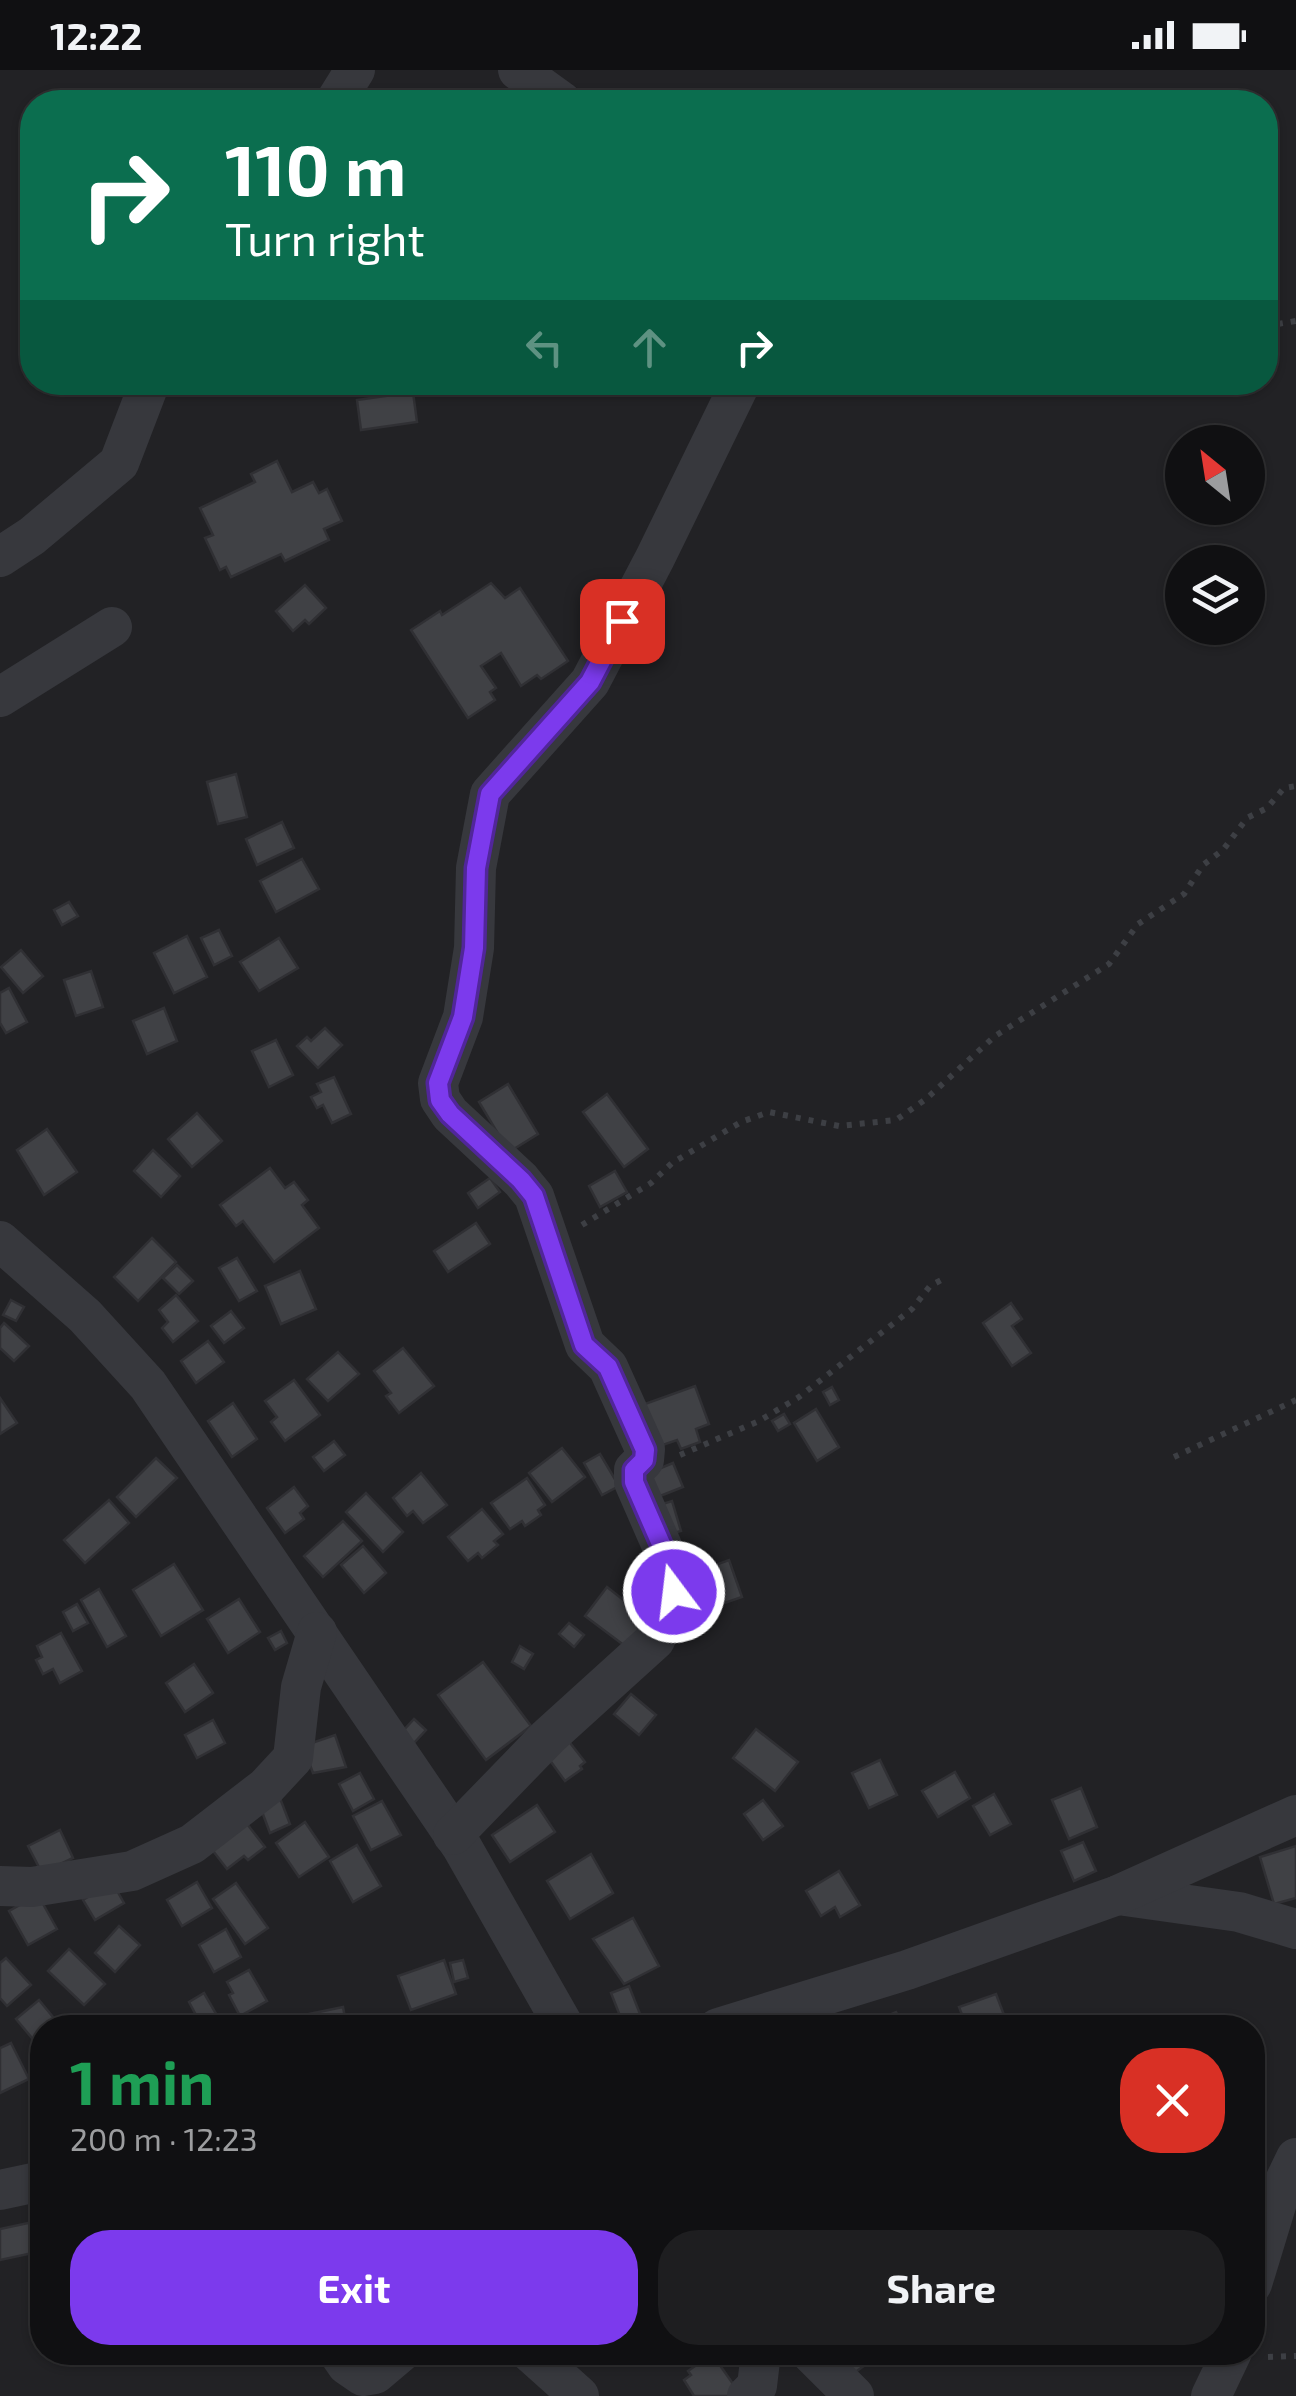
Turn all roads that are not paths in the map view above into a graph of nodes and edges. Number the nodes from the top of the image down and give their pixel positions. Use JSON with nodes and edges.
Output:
{"nodes":[{"id":1,"x":518,"y":70,"type":"edge"},
{"id":2,"x":546,"y":90,"type":"edge"},
{"id":3,"x":145,"y":395,"type":"edge"},
{"id":4,"x":735,"y":395,"type":"edge"},
{"id":5,"x":0,"y":557,"type":"edge"},
{"id":6,"x":112,"y":627,"type":"dead end"},
{"id":7,"x":0,"y":697,"type":"edge"},
{"id":8,"x":0,"y":1241,"type":"edge"},
{"id":9,"x":318,"y":1632,"type":"junction"},
{"id":10,"x":1296,"y":1816,"type":"edge"},
{"id":11,"x":454,"y":1835,"type":"junction"},
{"id":12,"x":0,"y":1886,"type":"edge"},
{"id":13,"x":1118,"y":1896,"type":"junction"},
{"id":14,"x":1296,"y":1928,"type":"edge"},
{"id":15,"x":558,"y":2015,"type":"edge"},
{"id":16,"x":760,"y":2015,"type":"edge"},
{"id":17,"x":1296,"y":2158,"type":"edge"},
{"id":18,"x":30,"y":2184,"type":"edge"},
{"id":19,"x":0,"y":2190,"type":"edge"},
{"id":20,"x":1265,"y":2241,"type":"edge"},
{"id":21,"x":351,"y":2365,"type":"edge"},
{"id":22,"x":385,"y":2365,"type":"edge"},
{"id":23,"x":544,"y":2365,"type":"edge"},
{"id":24,"x":759,"y":2365,"type":"edge"},
{"id":25,"x":823,"y":2365,"type":"edge"},
{"id":26,"x":1226,"y":2365,"type":"edge"},
{"id":27,"x":579,"y":2396,"type":"edge"},
{"id":28,"x":746,"y":2396,"type":"edge"},
{"id":29,"x":854,"y":2396,"type":"edge"},
{"id":30,"x":1211,"y":2396,"type":"edge"}],
"edges":[{"from":1,"to":2,"type":"street"},
{"from":3,"to":5,"type":"street"},
{"from":4,"to":11,"type":"street"},
{"from":6,"to":7,"type":"street"},
{"from":8,"to":9,"type":"street"},
{"from":9,"to":11,"type":"street"},
{"from":9,"to":12,"type":"street"},
{"from":10,"to":13,"type":"street"},
{"from":11,"to":15,"type":"street"},
{"from":13,"to":14,"type":"street"},
{"from":13,"to":16,"type":"street"},
{"from":17,"to":20,"type":"street"},
{"from":18,"to":19,"type":"street"},
{"from":21,"to":22,"type":"street"},
{"from":23,"to":27,"type":"street"},
{"from":24,"to":28,"type":"street"},
{"from":25,"to":29,"type":"street"},
{"from":26,"to":30,"type":"street"}]}
